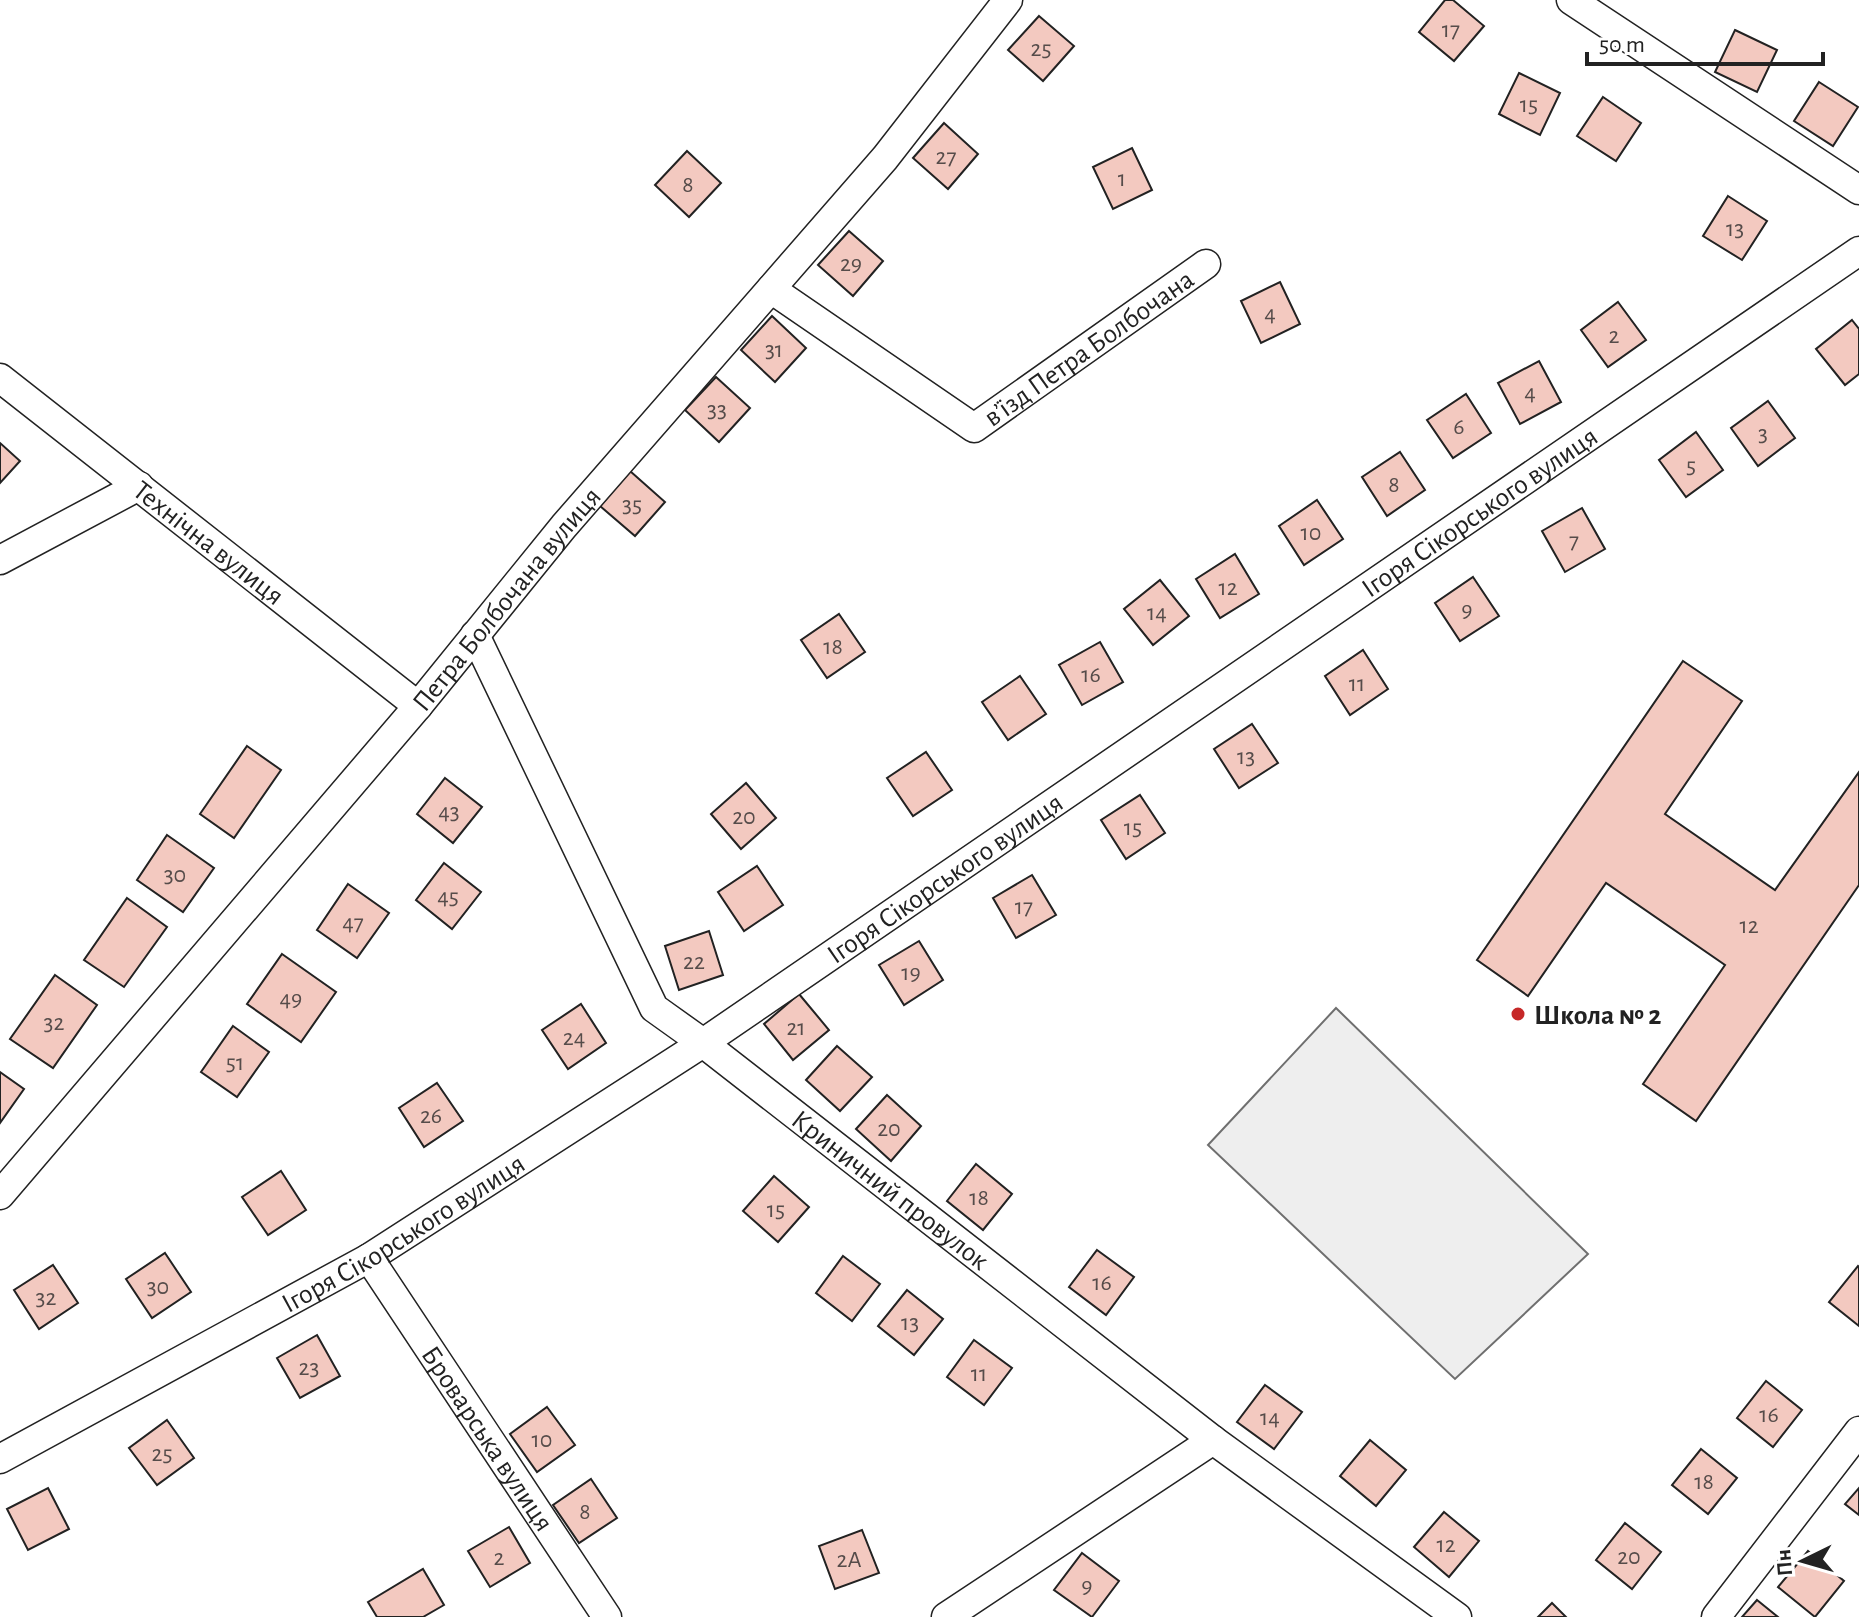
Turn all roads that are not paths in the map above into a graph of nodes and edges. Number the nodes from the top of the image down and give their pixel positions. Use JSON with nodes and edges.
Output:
{"nodes":[{"id":1,"x":1008,"y":0,"type":"edge"},
{"id":2,"x":1571,"y":0,"type":"edge"},
{"id":3,"x":1859,"y":190,"type":"edge"},
{"id":4,"x":1859,"y":251,"type":"edge"},
{"id":5,"x":1206,"y":264,"type":"dead end"},
{"id":6,"x":771,"y":289,"type":"junction"},
{"id":7,"x":0,"y":378,"type":"edge"},
{"id":8,"x":139,"y":486,"type":"junction"},
{"id":9,"x":0,"y":560,"type":"edge"},
{"id":10,"x":475,"y":635,"type":"junction"},
{"id":11,"x":418,"y":706,"type":"junction"},
{"id":12,"x":703,"y":1043,"type":"junction"},
{"id":13,"x":0,"y":1195,"type":"edge"},
{"id":14,"x":369,"y":1258,"type":"junction"},
{"id":15,"x":1859,"y":1431,"type":"edge"},
{"id":16,"x":1213,"y":1440,"type":"junction"},
{"id":17,"x":0,"y":1459,"type":"edge"},
{"id":18,"x":603,"y":1616,"type":"edge"},
{"id":19,"x":946,"y":1617,"type":"edge"},
{"id":20,"x":1457,"y":1617,"type":"edge"},
{"id":21,"x":1716,"y":1617,"type":"edge"}],
"edges":[{"from":1,"to":6,"type":"street","name":"Петра Болбочана вулиця"},
{"from":2,"to":3,"type":"street"},
{"from":4,"to":12,"type":"street","name":"Ігоря Сікорського вулиця"},
{"from":5,"to":6,"type":"street","name":"в’їзд Петра Болбочана"},
{"from":6,"to":10,"type":"street","name":"Петра Болбочана вулиця"},
{"from":7,"to":8,"type":"street","name":"Технічна вулиця"},
{"from":8,"to":9,"type":"street"},
{"from":8,"to":11,"type":"street","name":"Технічна вулиця"},
{"from":10,"to":11,"type":"street","name":"Петра Болбочана вулиця"},
{"from":10,"to":12,"type":"street","name":"Криничний провулок"},
{"from":11,"to":13,"type":"street","name":"Петра Болбочана вулиця"},
{"from":12,"to":14,"type":"street","name":"Ігоря Сікорського вулиця"},
{"from":12,"to":16,"type":"street","name":"Криничний провулок"},
{"from":14,"to":17,"type":"street","name":"Ігоря Сікорського вулиця"},
{"from":14,"to":18,"type":"street","name":"Броварська вулиця"},
{"from":15,"to":21,"type":"street"},
{"from":16,"to":19,"type":"street"},
{"from":16,"to":20,"type":"street","name":"Криничний провулок"}]}
